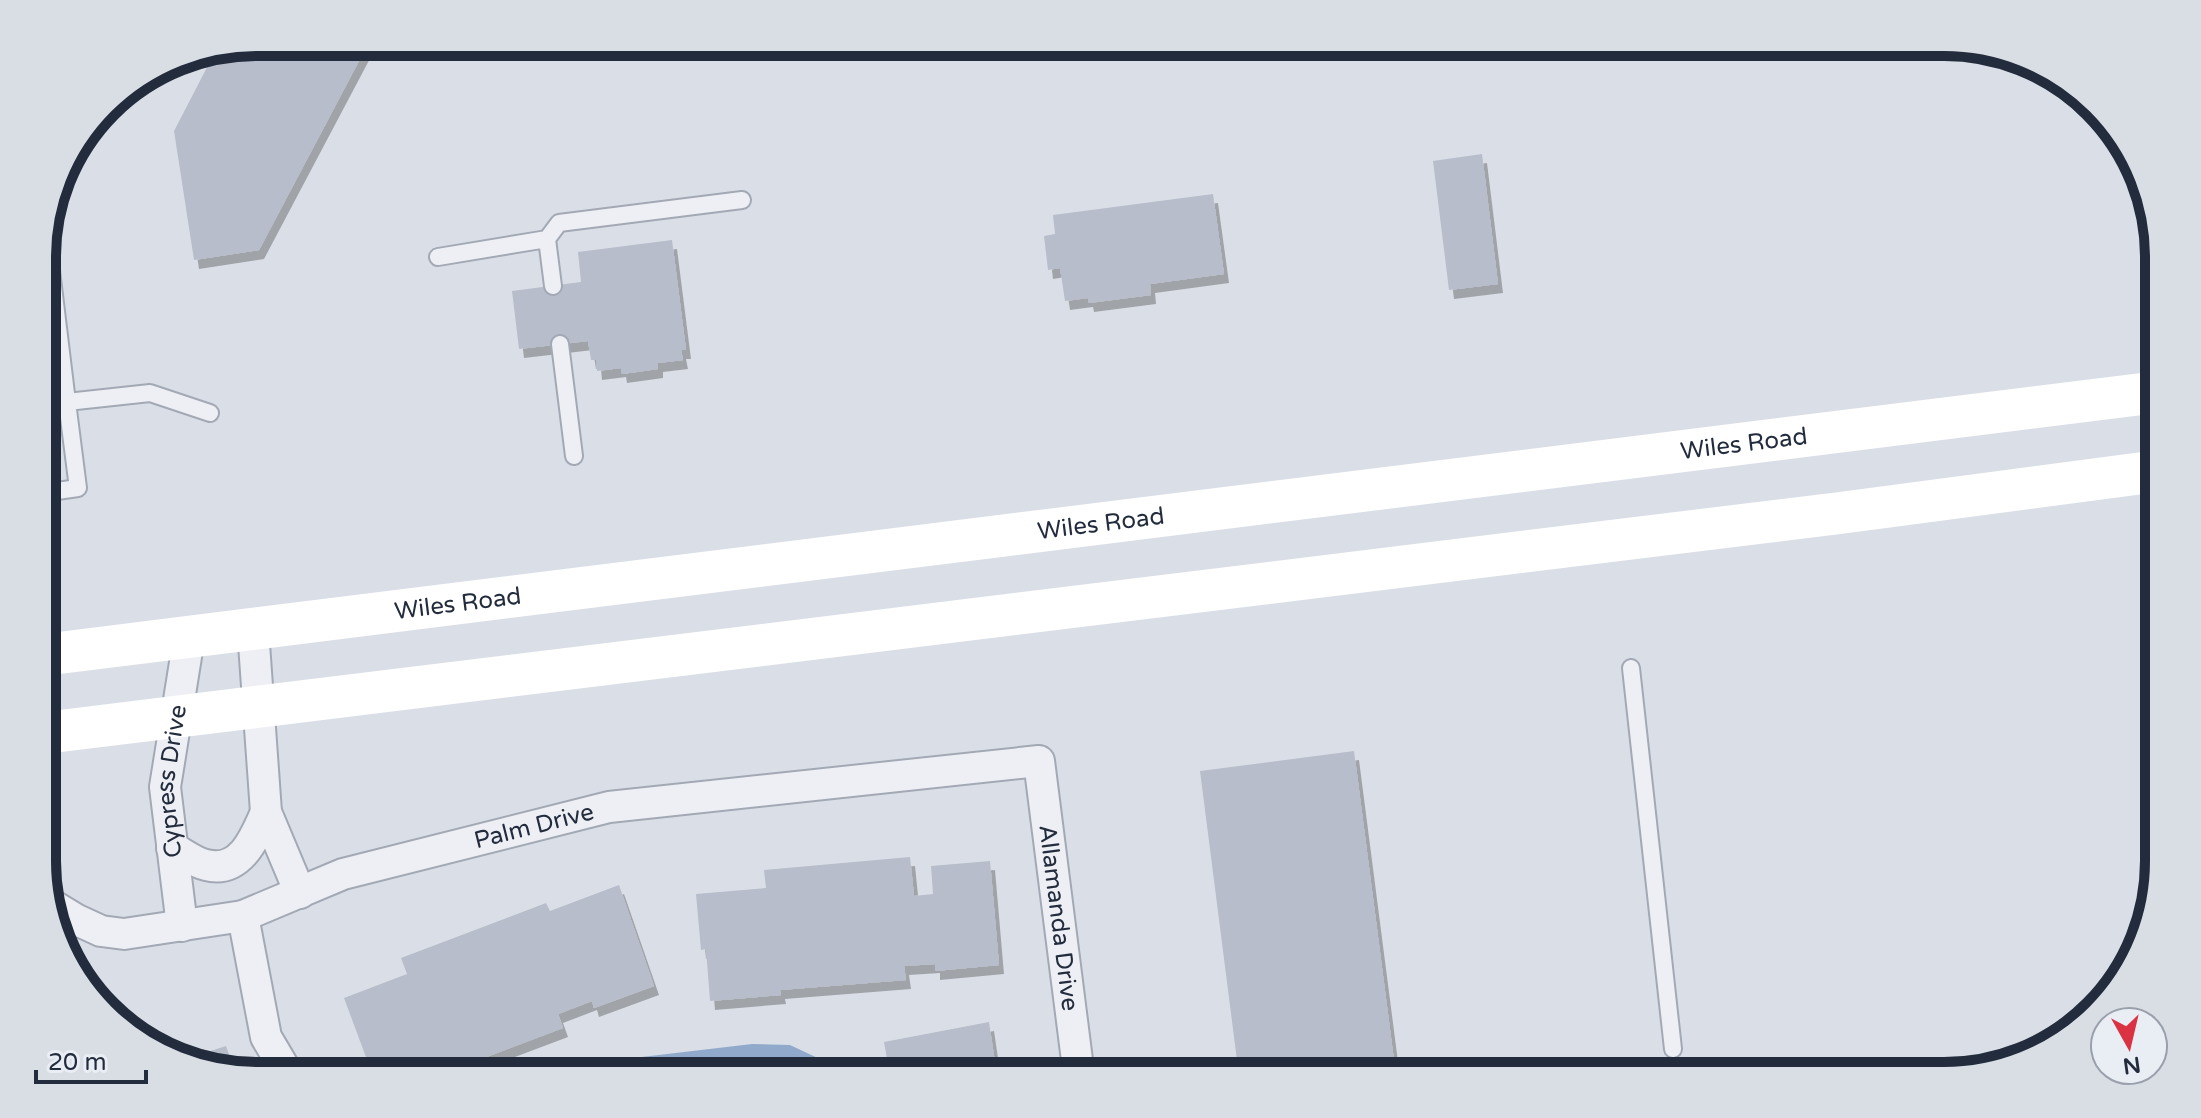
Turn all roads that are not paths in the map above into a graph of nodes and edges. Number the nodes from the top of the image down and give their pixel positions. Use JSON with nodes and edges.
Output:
{"nodes":[{"id":1,"x":742,"y":200,"type":"dead end"},
{"id":2,"x":547,"y":239,"type":"junction"},
{"id":3,"x":438,"y":257,"type":"dead end"},
{"id":4,"x":553,"y":286,"type":"dead end"},
{"id":5,"x":56,"y":312,"type":"edge"},
{"id":6,"x":560,"y":344,"type":"dead end"},
{"id":7,"x":61,"y":353,"type":"junction"},
{"id":8,"x":56,"y":354,"type":"edge"},
{"id":9,"x":2145,"y":394,"type":"edge"},
{"id":10,"x":67,"y":402,"type":"junction"},
{"id":11,"x":210,"y":413,"type":"dead end"},
{"id":12,"x":574,"y":456,"type":"dead end"},
{"id":13,"x":2145,"y":473,"type":"edge"},
{"id":14,"x":56,"y":491,"type":"edge"},
{"id":15,"x":253,"y":630,"type":"junction"},
{"id":16,"x":189,"y":638,"type":"junction"},
{"id":17,"x":56,"y":653,"type":"edge"},
{"id":18,"x":1631,"y":668,"type":"dead end"},
{"id":19,"x":258,"y":707,"type":"junction"},
{"id":20,"x":176,"y":716,"type":"junction"},
{"id":21,"x":56,"y":731,"type":"edge"},
{"id":22,"x":1039,"y":761,"type":"joint"},
{"id":23,"x":266,"y":812,"type":"junction"},
{"id":24,"x":172,"y":848,"type":"junction"},
{"id":25,"x":300,"y":893,"type":"junction"},
{"id":26,"x":63,"y":911,"type":"edge"},
{"id":27,"x":243,"y":916,"type":"junction"},
{"id":28,"x":182,"y":926,"type":"junction"},
{"id":29,"x":1673,"y":1049,"type":"dead end"},
{"id":30,"x":281,"y":1062,"type":"edge"},
{"id":31,"x":1077,"y":1062,"type":"edge"}],
"edges":[{"from":1,"to":2,"type":"lane"},
{"from":2,"to":3,"type":"lane"},
{"from":2,"to":4,"type":"lane"},
{"from":5,"to":7,"type":"lane"},
{"from":6,"to":12,"type":"lane"},
{"from":7,"to":8,"type":"lane"},
{"from":7,"to":10,"type":"lane"},
{"from":9,"to":15,"type":"main road","name":"Wiles Road"},
{"from":10,"to":11,"type":"lane"},
{"from":10,"to":14,"type":"lane"},
{"from":13,"to":19,"type":"main road"},
{"from":15,"to":16,"type":"main road","name":"Wiles Road"},
{"from":15,"to":19,"type":"street"},
{"from":16,"to":17,"type":"main road","name":"Wiles Road"},
{"from":16,"to":20,"type":"street","name":"Cypress Drive"},
{"from":18,"to":29,"type":"lane"},
{"from":19,"to":20,"type":"main road"},
{"from":19,"to":23,"type":"street"},
{"from":20,"to":21,"type":"main road"},
{"from":20,"to":24,"type":"street","name":"Cypress Drive"},
{"from":22,"to":25,"type":"street","name":"Palm Drive"},
{"from":22,"to":31,"type":"street","name":"Allamanda Drive"},
{"from":23,"to":24,"type":"street"},
{"from":23,"to":25,"type":"street"},
{"from":24,"to":28,"type":"street","name":"Cypress Drive"},
{"from":25,"to":27,"type":"street","name":"Palm Drive"},
{"from":26,"to":28,"type":"street","name":"Palm Drive"},
{"from":27,"to":28,"type":"street","name":"Palm Drive"},
{"from":27,"to":30,"type":"street"}]}
